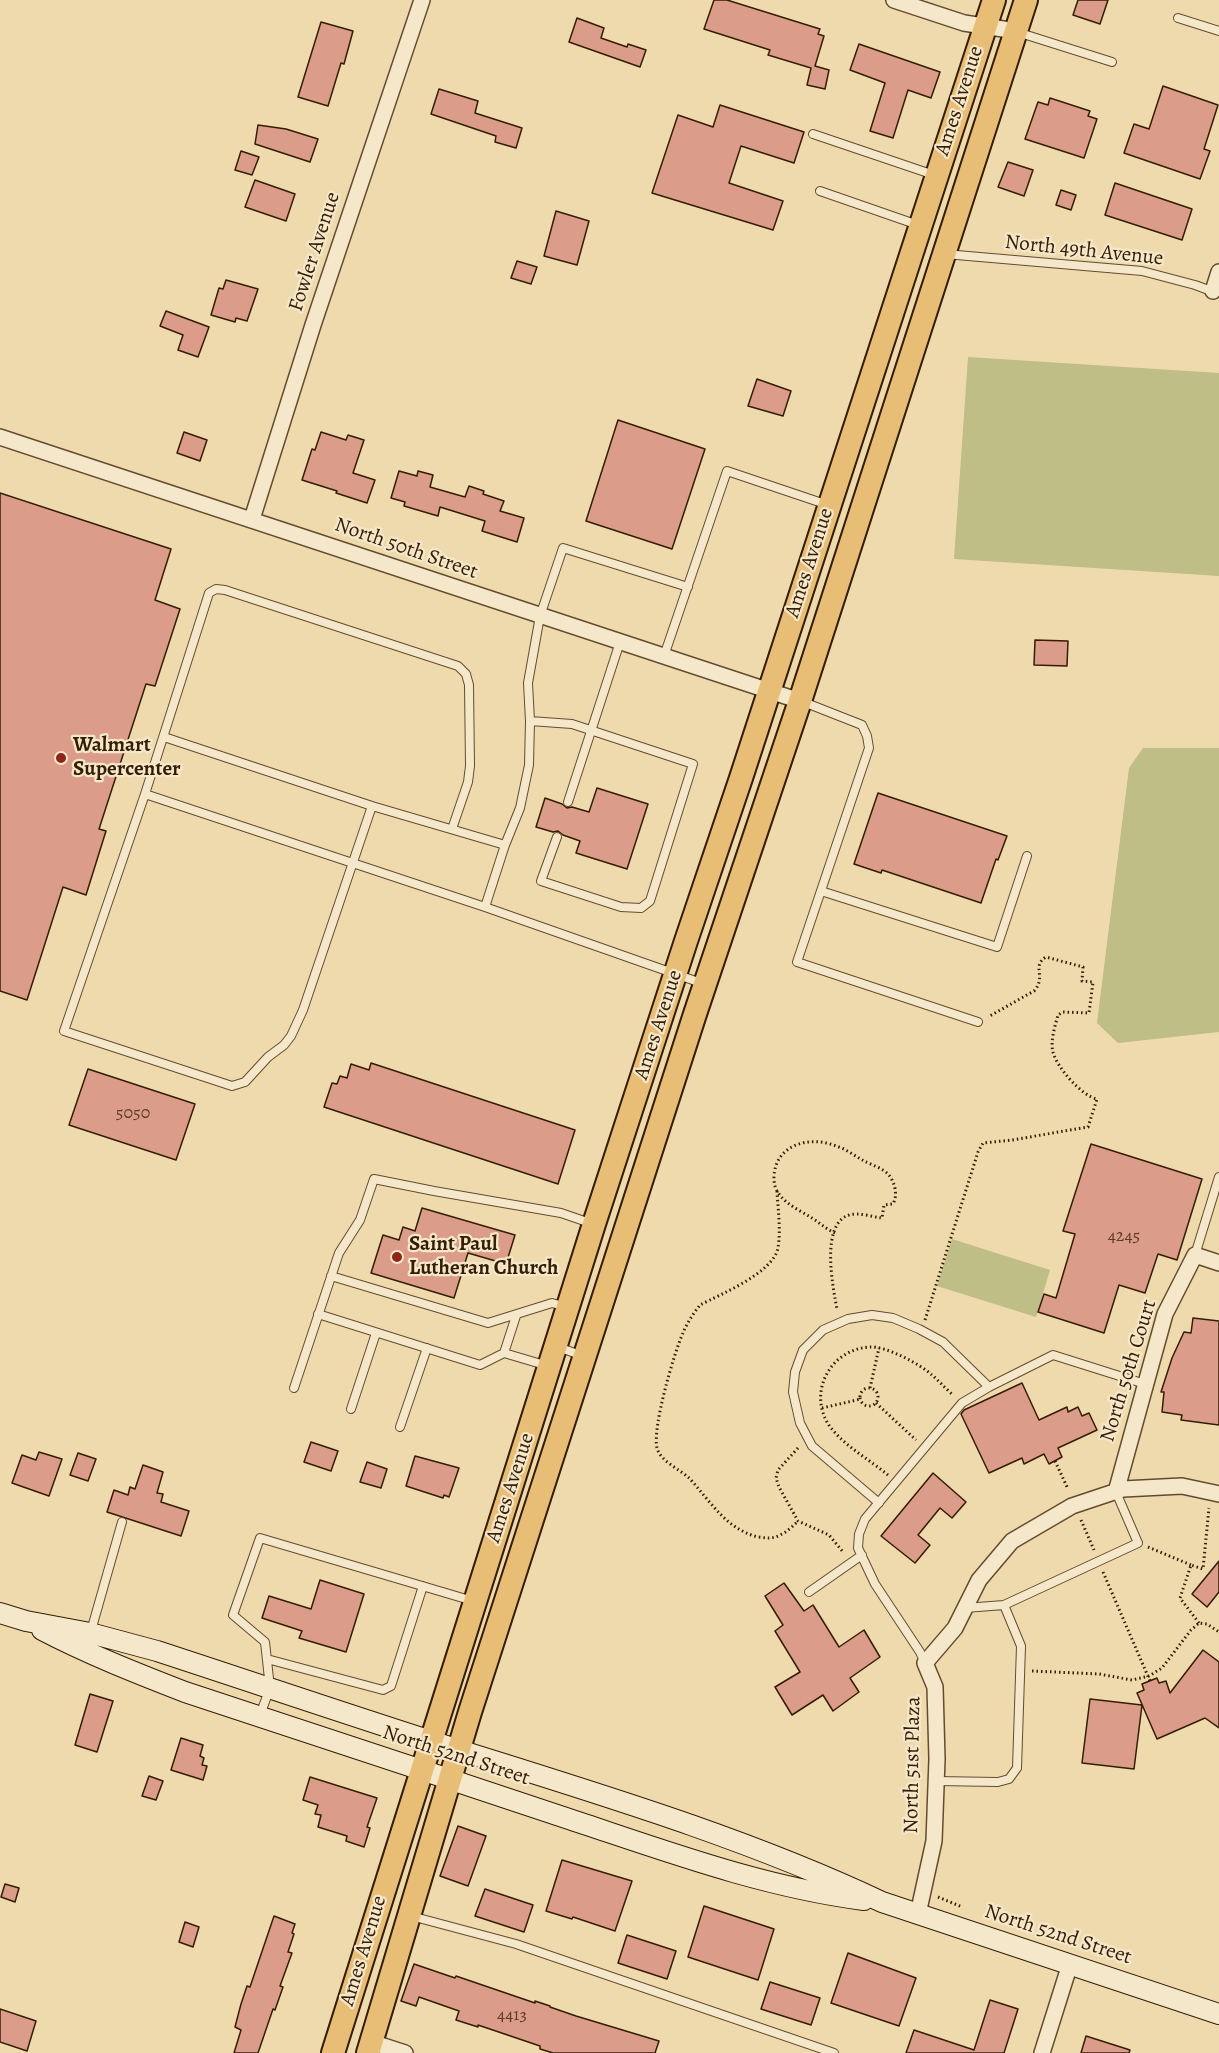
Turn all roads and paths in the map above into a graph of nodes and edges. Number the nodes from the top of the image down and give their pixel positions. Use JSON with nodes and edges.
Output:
{"nodes":[{"id":1,"x":422,"y":0,"type":"edge"},
{"id":2,"x":894,"y":0,"type":"edge"},
{"id":3,"x":994,"y":0,"type":"edge"},
{"id":4,"x":1026,"y":0,"type":"edge"},
{"id":5,"x":1178,"y":18,"type":"dead end"},
{"id":6,"x":985,"y":25,"type":"junction"},
{"id":7,"x":1016,"y":31,"type":"junction"},
{"id":8,"x":1219,"y":31,"type":"edge"},
{"id":9,"x":1112,"y":62,"type":"dead end"},
{"id":10,"x":813,"y":134,"type":"dead end"},
{"id":11,"x":936,"y":175,"type":"junction"},
{"id":12,"x":820,"y":191,"type":"dead end"},
{"id":13,"x":920,"y":226,"type":"junction"},
{"id":14,"x":944,"y":254,"type":"junction"},
{"id":15,"x":1219,"y":272,"type":"edge"},
{"id":16,"x":1216,"y":293,"type":"edge"},
{"id":17,"x":0,"y":437,"type":"edge"},
{"id":18,"x":829,"y":506,"type":"junction"},
{"id":19,"x":252,"y":519,"type":"junction"},
{"id":20,"x":688,"y":587,"type":"junction"},
{"id":21,"x":540,"y":616,"type":"junction"},
{"id":22,"x":620,"y":642,"type":"junction"},
{"id":23,"x":664,"y":656,"type":"junction"},
{"id":24,"x":769,"y":690,"type":"junction"},
{"id":25,"x":800,"y":701,"type":"junction"},
{"id":26,"x":530,"y":721,"type":"junction"},
{"id":27,"x":592,"y":731,"type":"junction"},
{"id":28,"x":164,"y":737,"type":"junction"},
{"id":29,"x":145,"y":794,"type":"junction"},
{"id":30,"x":568,"y":802,"type":"dead end"},
{"id":31,"x":372,"y":806,"type":"junction"},
{"id":32,"x":452,"y":829,"type":"junction"},
{"id":33,"x":557,"y":837,"type":"dead end"},
{"id":34,"x":506,"y":845,"type":"junction"},
{"id":35,"x":1027,"y":856,"type":"dead end"},
{"id":36,"x":352,"y":864,"type":"junction"},
{"id":37,"x":821,"y":891,"type":"junction"},
{"id":38,"x":485,"y":907,"type":"junction"},
{"id":39,"x":675,"y":974,"type":"junction"},
{"id":40,"x":705,"y":984,"type":"junction"},
{"id":41,"x":978,"y":1022,"type":"joint"},
{"id":42,"x":1219,"y":1177,"type":"edge"},
{"id":43,"x":777,"y":1191,"type":"junction"},
{"id":44,"x":594,"y":1224,"type":"junction"},
{"id":45,"x":835,"y":1233,"type":"junction"},
{"id":46,"x":1195,"y":1255,"type":"junction"},
{"id":47,"x":1219,"y":1263,"type":"edge"},
{"id":48,"x":331,"y":1276,"type":"junction"},
{"id":49,"x":568,"y":1308,"type":"junction"},
{"id":50,"x":318,"y":1314,"type":"junction"},
{"id":51,"x":516,"y":1316,"type":"junction"},
{"id":52,"x":839,"y":1323,"type":"junction"},
{"id":53,"x":922,"y":1330,"type":"junction"},
{"id":54,"x":376,"y":1333,"type":"junction"},
{"id":55,"x":427,"y":1348,"type":"junction"},
{"id":56,"x":879,"y":1348,"type":"junction"},
{"id":57,"x":504,"y":1353,"type":"junction"},
{"id":58,"x":552,"y":1356,"type":"junction"},
{"id":59,"x":585,"y":1357,"type":"junction"},
{"id":60,"x":1145,"y":1384,"type":"junction"},
{"id":61,"x":989,"y":1387,"type":"junction"},
{"id":62,"x":294,"y":1388,"type":"dead end"},
{"id":63,"x":870,"y":1388,"type":"junction"},
{"id":64,"x":861,"y":1399,"type":"junction"},
{"id":65,"x":876,"y":1403,"type":"junction"},
{"id":66,"x":962,"y":1403,"type":"junction"},
{"id":67,"x":822,"y":1408,"type":"junction"},
{"id":68,"x":351,"y":1409,"type":"dead end"},
{"id":69,"x":400,"y":1427,"type":"dead end"},
{"id":70,"x":808,"y":1438,"type":"junction"},
{"id":71,"x":924,"y":1448,"type":"junction"},
{"id":72,"x":896,"y":1481,"type":"junction"},
{"id":73,"x":1116,"y":1492,"type":"junction"},
{"id":74,"x":1215,"y":1493,"type":"edge"},
{"id":75,"x":879,"y":1503,"type":"junction"},
{"id":76,"x":798,"y":1521,"type":"junction"},
{"id":77,"x":122,"y":1522,"type":"dead end"},
{"id":78,"x":1138,"y":1543,"type":"junction"},
{"id":79,"x":862,"y":1555,"type":"junction"},
{"id":80,"x":852,"y":1562,"type":"junction"},
{"id":81,"x":1191,"y":1565,"type":"junction"},
{"id":82,"x":423,"y":1586,"type":"junction"},
{"id":83,"x":809,"y":1593,"type":"dead end"},
{"id":84,"x":475,"y":1601,"type":"junction"},
{"id":85,"x":1004,"y":1605,"type":"junction"},
{"id":86,"x":965,"y":1608,"type":"junction"},
{"id":87,"x":0,"y":1613,"type":"edge"},
{"id":88,"x":26,"y":1622,"type":"junction"},
{"id":89,"x":1198,"y":1623,"type":"junction"},
{"id":90,"x":1219,"y":1632,"type":"edge"},
{"id":91,"x":90,"y":1633,"type":"junction"},
{"id":92,"x":267,"y":1659,"type":"junction"},
{"id":93,"x":925,"y":1663,"type":"junction"},
{"id":94,"x":1020,"y":1671,"type":"junction"},
{"id":95,"x":270,"y":1688,"type":"junction"},
{"id":96,"x":260,"y":1716,"type":"junction"},
{"id":97,"x":430,"y":1741,"type":"junction"},
{"id":98,"x":459,"y":1750,"type":"junction"},
{"id":99,"x":421,"y":1770,"type":"junction"},
{"id":100,"x":450,"y":1779,"type":"junction"},
{"id":101,"x":936,"y":1781,"type":"junction"},
{"id":102,"x":882,"y":1902,"type":"junction"},
{"id":103,"x":918,"y":1914,"type":"junction"},
{"id":104,"x":409,"y":1915,"type":"junction"},
{"id":105,"x":1070,"y":1964,"type":"junction"},
{"id":106,"x":1219,"y":2014,"type":"edge"},
{"id":107,"x":369,"y":2047,"type":"edge"},
{"id":108,"x":333,"y":2053,"type":"edge"},
{"id":109,"x":405,"y":2053,"type":"edge"},
{"id":110,"x":834,"y":2053,"type":"edge"},
{"id":111,"x":1042,"y":2053,"type":"edge"}],
"edges":[{"from":1,"to":19,"type":"street","name":"Fowler Avenue"},
{"from":2,"to":6,"type":"street"},
{"from":3,"to":6,"type":"main road","name":"Ames Avenue"},
{"from":4,"to":7,"type":"main road","name":"Ames Avenue"},
{"from":5,"to":8,"type":"lane"},
{"from":6,"to":7,"type":"street"},
{"from":6,"to":11,"type":"main road","name":"Ames Avenue"},
{"from":7,"to":9,"type":"lane"},
{"from":7,"to":14,"type":"main road","name":"Ames Avenue"},
{"from":10,"to":11,"type":"lane"},
{"from":11,"to":13,"type":"main road","name":"Ames Avenue"},
{"from":12,"to":13,"type":"lane"},
{"from":13,"to":18,"type":"main road","name":"Ames Avenue"},
{"from":14,"to":16,"type":"lane","name":"North 49th Avenue"},
{"from":14,"to":25,"type":"main road","name":"Ames Avenue"},
{"from":15,"to":16,"type":"street"},
{"from":17,"to":19,"type":"street","name":"North 50th Street"},
{"from":18,"to":20,"type":"lane"},
{"from":18,"to":24,"type":"main road","name":"Ames Avenue"},
{"from":19,"to":21,"type":"street","name":"North 50th Street"},
{"from":20,"to":21,"type":"lane"},
{"from":20,"to":23,"type":"lane"},
{"from":21,"to":22,"type":"street","name":"North 50th Street"},
{"from":21,"to":26,"type":"lane"},
{"from":22,"to":23,"type":"street","name":"North 50th Street"},
{"from":22,"to":27,"type":"lane"},
{"from":23,"to":24,"type":"street","name":"North 50th Street"},
{"from":24,"to":25,"type":"street","name":"North 50th Street"},
{"from":24,"to":39,"type":"main road","name":"Ames Avenue"},
{"from":25,"to":37,"type":"lane"},
{"from":25,"to":40,"type":"main road","name":"Ames Avenue"},
{"from":26,"to":27,"type":"lane"},
{"from":26,"to":34,"type":"lane"},
{"from":27,"to":30,"type":"lane"},
{"from":27,"to":33,"type":"lane"},
{"from":28,"to":29,"type":"lane"},
{"from":28,"to":31,"type":"lane"},
{"from":28,"to":32,"type":"lane"},
{"from":29,"to":36,"type":"lane"},
{"from":29,"to":36,"type":"lane"},
{"from":31,"to":32,"type":"lane"},
{"from":31,"to":36,"type":"lane"},
{"from":32,"to":34,"type":"lane"},
{"from":34,"to":38,"type":"lane"},
{"from":35,"to":37,"type":"lane"},
{"from":36,"to":38,"type":"lane"},
{"from":37,"to":41,"type":"lane"},
{"from":38,"to":39,"type":"lane"},
{"from":39,"to":40,"type":"lane"},
{"from":39,"to":44,"type":"main road","name":"Ames Avenue"},
{"from":40,"to":59,"type":"main road","name":"Ames Avenue"},
{"from":41,"to":53,"type":"path"},
{"from":42,"to":46,"type":"lane"},
{"from":43,"to":45,"type":"path"},
{"from":43,"to":45,"type":"path"},
{"from":43,"to":76,"type":"path"},
{"from":44,"to":48,"type":"lane"},
{"from":44,"to":49,"type":"main road","name":"Ames Avenue"},
{"from":45,"to":52,"type":"path"},
{"from":46,"to":47,"type":"street"},
{"from":46,"to":60,"type":"street","name":"North 50th Court"},
{"from":48,"to":50,"type":"lane"},
{"from":48,"to":51,"type":"lane"},
{"from":49,"to":51,"type":"lane"},
{"from":49,"to":58,"type":"main road","name":"Ames Avenue"},
{"from":50,"to":54,"type":"lane"},
{"from":50,"to":62,"type":"lane"},
{"from":51,"to":57,"type":"lane"},
{"from":52,"to":53,"type":"lane"},
{"from":52,"to":70,"type":"lane"},
{"from":53,"to":61,"type":"lane"},
{"from":54,"to":55,"type":"lane"},
{"from":54,"to":68,"type":"lane"},
{"from":55,"to":57,"type":"lane"},
{"from":55,"to":69,"type":"lane"},
{"from":56,"to":63,"type":"path"},
{"from":56,"to":66,"type":"path"},
{"from":56,"to":67,"type":"path"},
{"from":57,"to":58,"type":"lane"},
{"from":58,"to":59,"type":"lane"},
{"from":58,"to":84,"type":"main road","name":"Ames Avenue"},
{"from":59,"to":98,"type":"main road","name":"Ames Avenue"},
{"from":60,"to":61,"type":"lane"},
{"from":60,"to":73,"type":"street","name":"North 50th Court"},
{"from":61,"to":66,"type":"lane"},
{"from":63,"to":64,"type":"path"},
{"from":63,"to":65,"type":"path"},
{"from":64,"to":65,"type":"path"},
{"from":64,"to":67,"type":"path"},
{"from":65,"to":71,"type":"path"},
{"from":66,"to":71,"type":"lane"},
{"from":67,"to":72,"type":"path"},
{"from":70,"to":75,"type":"lane"},
{"from":70,"to":76,"type":"path"},
{"from":71,"to":72,"type":"lane"},
{"from":72,"to":75,"type":"lane"},
{"from":73,"to":74,"type":"street"},
{"from":73,"to":78,"type":"lane"},
{"from":73,"to":86,"type":"street"},
{"from":74,"to":81,"type":"path"},
{"from":75,"to":79,"type":"lane"},
{"from":76,"to":80,"type":"path"},
{"from":77,"to":91,"type":"lane"},
{"from":78,"to":81,"type":"path"},
{"from":78,"to":85,"type":"lane"},
{"from":79,"to":80,"type":"lane"},
{"from":79,"to":93,"type":"lane"},
{"from":80,"to":83,"type":"lane"},
{"from":81,"to":89,"type":"path"},
{"from":82,"to":84,"type":"lane"},
{"from":82,"to":92,"type":"lane"},
{"from":82,"to":92,"type":"lane"},
{"from":84,"to":97,"type":"main road","name":"Ames Avenue"},
{"from":85,"to":86,"type":"lane"},
{"from":85,"to":94,"type":"lane"},
{"from":86,"to":93,"type":"street"},
{"from":87,"to":88,"type":"main road","name":"North 52nd Street"},
{"from":88,"to":91,"type":"main road","name":"North 52nd Street"},
{"from":88,"to":96,"type":"main road","name":"North 52nd Street"},
{"from":89,"to":90,"type":"path"},
{"from":89,"to":94,"type":"path"},
{"from":91,"to":95,"type":"main road","name":"North 52nd Street"},
{"from":92,"to":95,"type":"lane"},
{"from":93,"to":101,"type":"street","name":"North 51st Plaza"},
{"from":94,"to":101,"type":"lane"},
{"from":95,"to":96,"type":"lane"},
{"from":95,"to":97,"type":"main road","name":"North 52nd Street"},
{"from":96,"to":99,"type":"main road","name":"North 52nd Street"},
{"from":97,"to":98,"type":"main road","name":"North 52nd Street"},
{"from":97,"to":99,"type":"main road","name":"Ames Avenue"},
{"from":98,"to":100,"type":"main road","name":"Ames Avenue"},
{"from":98,"to":102,"type":"main road","name":"North 52nd Street"},
{"from":99,"to":100,"type":"main road","name":"North 52nd Street"},
{"from":99,"to":108,"type":"main road","name":"Ames Avenue"},
{"from":100,"to":102,"type":"main road","name":"North 52nd Street"},
{"from":100,"to":104,"type":"main road","name":"Ames Avenue"},
{"from":101,"to":103,"type":"street","name":"North 51st Plaza"},
{"from":102,"to":103,"type":"main road","name":"North 52nd Street"},
{"from":103,"to":105,"type":"main road","name":"North 52nd Street"},
{"from":104,"to":107,"type":"main road","name":"Ames Avenue"},
{"from":104,"to":110,"type":"lane"},
{"from":105,"to":106,"type":"main road","name":"North 52nd Street"},
{"from":105,"to":111,"type":"street"},
{"from":107,"to":109,"type":"street"}]}
